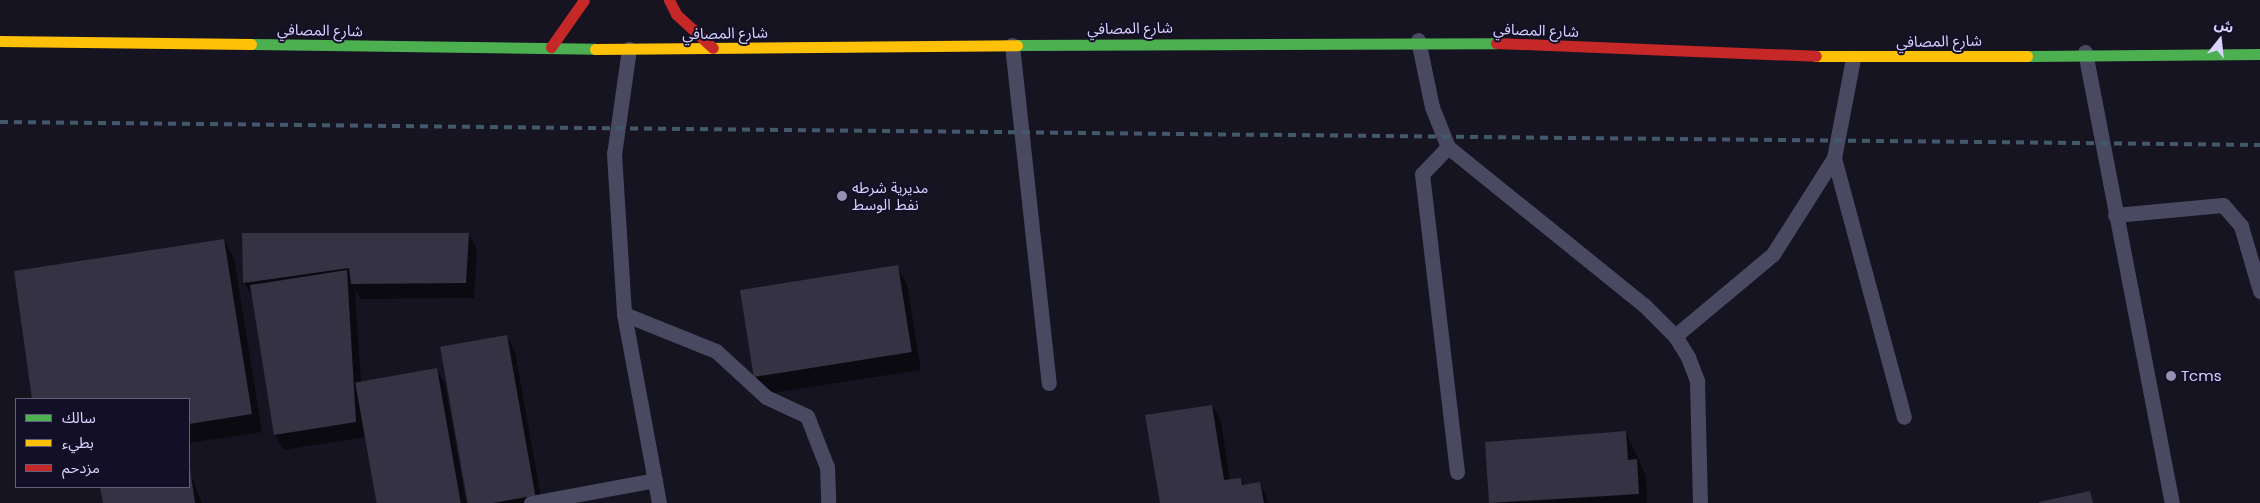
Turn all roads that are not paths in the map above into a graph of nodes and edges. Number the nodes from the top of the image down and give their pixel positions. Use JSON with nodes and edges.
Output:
{"nodes":[{"id":1,"x":584,"y":0,"type":"edge"},
{"id":2,"x":669,"y":0,"type":"edge"},
{"id":3,"x":1418,"y":40,"type":"junction"},
{"id":4,"x":0,"y":41,"type":"edge"},
{"id":5,"x":1012,"y":44,"type":"junction"},
{"id":6,"x":551,"y":47,"type":"junction"},
{"id":7,"x":713,"y":48,"type":"junction"},
{"id":8,"x":629,"y":49,"type":"junction"},
{"id":9,"x":2086,"y":52,"type":"junction"},
{"id":10,"x":2260,"y":54,"type":"edge"},
{"id":11,"x":1853,"y":58,"type":"junction"},
{"id":12,"x":1448,"y":147,"type":"junction"},
{"id":13,"x":1834,"y":158,"type":"junction"},
{"id":14,"x":2115,"y":215,"type":"junction"},
{"id":15,"x":2260,"y":292,"type":"edge"},
{"id":16,"x":624,"y":314,"type":"junction"},
{"id":17,"x":1675,"y":336,"type":"junction"},
{"id":18,"x":1049,"y":383,"type":"dead end"},
{"id":19,"x":1904,"y":417,"type":"dead end"},
{"id":20,"x":1457,"y":472,"type":"dead end"},
{"id":21,"x":654,"y":480,"type":"junction"},
{"id":22,"x":531,"y":503,"type":"edge"},
{"id":23,"x":659,"y":503,"type":"edge"},
{"id":24,"x":828,"y":503,"type":"edge"},
{"id":25,"x":1700,"y":503,"type":"edge"},
{"id":26,"x":2172,"y":503,"type":"edge"}],
"edges":[{"from":1,"to":6,"type":"main road"},
{"from":2,"to":7,"type":"main road"},
{"from":3,"to":5,"type":"main road","name":"شارع المصافي"},
{"from":3,"to":11,"type":"main road","name":"شارع المصافي"},
{"from":3,"to":12,"type":"lane"},
{"from":4,"to":6,"type":"main road","name":"شارع المصافي"},
{"from":5,"to":7,"type":"main road","name":"شارع المصافي"},
{"from":5,"to":18,"type":"lane"},
{"from":6,"to":8,"type":"main road","name":"شارع المصافي"},
{"from":7,"to":8,"type":"main road","name":"شارع المصافي"},
{"from":8,"to":16,"type":"lane"},
{"from":9,"to":10,"type":"main road","name":"شارع المصافي"},
{"from":9,"to":11,"type":"main road","name":"شارع المصافي"},
{"from":9,"to":14,"type":"lane"},
{"from":11,"to":13,"type":"lane"},
{"from":12,"to":17,"type":"lane"},
{"from":12,"to":20,"type":"lane"},
{"from":13,"to":17,"type":"lane"},
{"from":13,"to":19,"type":"lane"},
{"from":14,"to":15,"type":"lane"},
{"from":14,"to":26,"type":"lane"},
{"from":16,"to":21,"type":"lane"},
{"from":16,"to":24,"type":"lane"},
{"from":17,"to":25,"type":"lane"},
{"from":21,"to":22,"type":"lane"},
{"from":21,"to":23,"type":"lane"}]}
